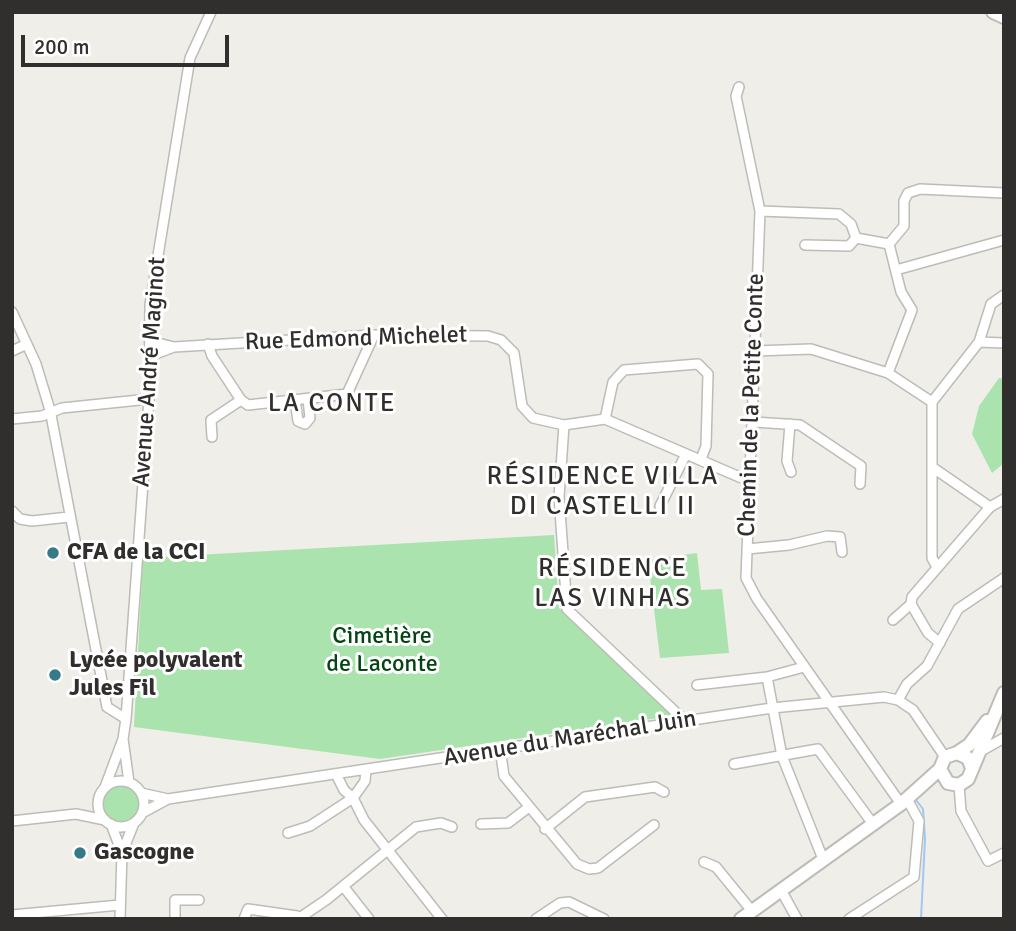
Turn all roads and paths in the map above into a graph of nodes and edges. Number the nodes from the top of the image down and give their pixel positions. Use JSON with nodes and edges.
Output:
{"nodes":[{"id":1,"x":211,"y":12,"type":"edge"},
{"id":2,"x":993,"y":12,"type":"edge"},
{"id":3,"x":1004,"y":17,"type":"edge"},
{"id":4,"x":739,"y":87,"type":"dead end"},
{"id":5,"x":1004,"y":193,"type":"edge"},
{"id":6,"x":760,"y":211,"type":"junction"},
{"id":7,"x":856,"y":238,"type":"junction"},
{"id":8,"x":1004,"y":240,"type":"edge"},
{"id":9,"x":889,"y":244,"type":"junction"},
{"id":10,"x":806,"y":245,"type":"dead end"},
{"id":11,"x":896,"y":270,"type":"junction"},
{"id":12,"x":1004,"y":295,"type":"edge"},
{"id":13,"x":12,"y":312,"type":"edge"},
{"id":14,"x":374,"y":335,"type":"junction"},
{"id":15,"x":150,"y":341,"type":"junction"},
{"id":16,"x":979,"y":342,"type":"junction"},
{"id":17,"x":1004,"y":343,"type":"edge"},
{"id":18,"x":27,"y":344,"type":"junction"},
{"id":19,"x":208,"y":344,"type":"junction"},
{"id":20,"x":163,"y":348,"type":"junction"},
{"id":21,"x":12,"y":351,"type":"edge"},
{"id":22,"x":755,"y":351,"type":"junction"},
{"id":23,"x":150,"y":356,"type":"junction"},
{"id":24,"x":888,"y":373,"type":"junction"},
{"id":25,"x":149,"y":399,"type":"junction"},
{"id":26,"x":308,"y":399,"type":"junction"},
{"id":27,"x":241,"y":400,"type":"junction"},
{"id":28,"x":295,"y":400,"type":"junction"},
{"id":29,"x":932,"y":402,"type":"junction"},
{"id":30,"x":50,"y":410,"type":"junction"},
{"id":31,"x":12,"y":419,"type":"edge"},
{"id":32,"x":605,"y":419,"type":"junction"},
{"id":33,"x":754,"y":422,"type":"junction"},
{"id":34,"x":790,"y":424,"type":"junction"},
{"id":35,"x":564,"y":425,"type":"junction"},
{"id":36,"x":212,"y":437,"type":"dead end"},
{"id":37,"x":686,"y":454,"type":"junction"},
{"id":38,"x":701,"y":459,"type":"junction"},
{"id":39,"x":932,"y":467,"type":"junction"},
{"id":40,"x":791,"y":472,"type":"dead end"},
{"id":41,"x":751,"y":482,"type":"junction"},
{"id":42,"x":860,"y":484,"type":"dead end"},
{"id":43,"x":1004,"y":499,"type":"edge"},
{"id":44,"x":660,"y":506,"type":"dead end"},
{"id":45,"x":990,"y":507,"type":"junction"},
{"id":46,"x":12,"y":511,"type":"edge"},
{"id":47,"x":69,"y":517,"type":"junction"},
{"id":48,"x":747,"y":550,"type":"junction"},
{"id":49,"x":842,"y":552,"type":"dead end"},
{"id":50,"x":937,"y":567,"type":"junction"},
{"id":51,"x":1004,"y":578,"type":"edge"},
{"id":52,"x":911,"y":604,"type":"junction"},
{"id":53,"x":893,"y":620,"type":"dead end"},
{"id":54,"x":940,"y":643,"type":"junction"},
{"id":55,"x":804,"y":667,"type":"junction"},
{"id":56,"x":767,"y":677,"type":"junction"},
{"id":57,"x":697,"y":685,"type":"dead end"},
{"id":58,"x":1004,"y":693,"type":"edge"},
{"id":59,"x":828,"y":700,"type":"junction"},
{"id":60,"x":898,"y":700,"type":"junction"},
{"id":61,"x":772,"y":708,"type":"junction"},
{"id":62,"x":1000,"y":710,"type":"edge"},
{"id":63,"x":126,"y":719,"type":"junction"},
{"id":64,"x":685,"y":722,"type":"junction"},
{"id":65,"x":1004,"y":738,"type":"edge"},
{"id":66,"x":123,"y":739,"type":"junction"},
{"id":67,"x":500,"y":748,"type":"junction"},
{"id":68,"x":981,"y":751,"type":"junction"},
{"id":69,"x":782,"y":756,"type":"junction"},
{"id":70,"x":734,"y":764,"type":"dead end"},
{"id":71,"x":947,"y":765,"type":"junction"},
{"id":72,"x":972,"y":768,"type":"junction"},
{"id":73,"x":366,"y":769,"type":"junction"},
{"id":74,"x":336,"y":774,"type":"junction"},
{"id":75,"x":129,"y":782,"type":"junction"},
{"id":76,"x":959,"y":785,"type":"junction"},
{"id":77,"x":106,"y":787,"type":"junction"},
{"id":78,"x":664,"y":792,"type":"dead end"},
{"id":79,"x":141,"y":793,"type":"junction"},
{"id":80,"x":99,"y":798,"type":"junction"},
{"id":81,"x":353,"y":798,"type":"junction"},
{"id":82,"x":167,"y":799,"type":"junction"},
{"id":83,"x":904,"y":801,"type":"junction"},
{"id":84,"x":529,"y":807,"type":"junction"},
{"id":85,"x":142,"y":813,"type":"junction"},
{"id":86,"x":76,"y":814,"type":"junction"},
{"id":87,"x":12,"y":821,"type":"edge"},
{"id":88,"x":108,"y":822,"type":"junction"},
{"id":89,"x":134,"y":823,"type":"junction"},
{"id":90,"x":481,"y":824,"type":"dead end"},
{"id":91,"x":873,"y":824,"type":"junction"},
{"id":92,"x":654,"y":825,"type":"dead end"},
{"id":93,"x":452,"y":827,"type":"dead end"},
{"id":94,"x":545,"y":829,"type":"junction"},
{"id":95,"x":288,"y":833,"type":"dead end"},
{"id":96,"x":387,"y":850,"type":"junction"},
{"id":97,"x":122,"y":853,"type":"junction"},
{"id":98,"x":1004,"y":853,"type":"edge"},
{"id":99,"x":823,"y":859,"type":"junction"},
{"id":100,"x":704,"y":862,"type":"dead end"},
{"id":101,"x":342,"y":886,"type":"junction"},
{"id":102,"x":781,"y":890,"type":"junction"},
{"id":103,"x":199,"y":900,"type":"dead end"},
{"id":104,"x":120,"y":905,"type":"junction"},
{"id":105,"x":66,"y":914,"type":"edge"},
{"id":106,"x":12,"y":915,"type":"edge"},
{"id":107,"x":53,"y":915,"type":"edge"},
{"id":108,"x":746,"y":915,"type":"edge"},
{"id":109,"x":298,"y":918,"type":"edge"},
{"id":110,"x":120,"y":919,"type":"edge"},
{"id":111,"x":175,"y":919,"type":"edge"},
{"id":112,"x":244,"y":919,"type":"edge"},
{"id":113,"x":369,"y":919,"type":"edge"},
{"id":114,"x":442,"y":919,"type":"edge"},
{"id":115,"x":537,"y":919,"type":"edge"},
{"id":116,"x":604,"y":919,"type":"edge"},
{"id":117,"x":797,"y":919,"type":"edge"},
{"id":118,"x":849,"y":919,"type":"edge"}],
"edges":[{"from":1,"to":15,"type":"street","name":"Avenue André Maginot"},
{"from":2,"to":3,"type":"main road"},
{"from":4,"to":6,"type":"street","name":"Chemin de la Petite Conte"},
{"from":5,"to":9,"type":"street"},
{"from":6,"to":7,"type":"street"},
{"from":6,"to":22,"type":"street","name":"Chemin de la Petite Conte"},
{"from":7,"to":9,"type":"street"},
{"from":7,"to":10,"type":"street"},
{"from":8,"to":11,"type":"street"},
{"from":9,"to":11,"type":"street"},
{"from":11,"to":24,"type":"street"},
{"from":12,"to":16,"type":"street"},
{"from":13,"to":18,"type":"street"},
{"from":14,"to":19,"type":"street","name":"Rue Edmond Michelet"},
{"from":14,"to":26,"type":"street"},
{"from":14,"to":35,"type":"street","name":"Rue Edmond Michelet"},
{"from":15,"to":20,"type":"street","name":"Rue Edmond Michelet"},
{"from":15,"to":23,"type":"street","name":"Avenue André Maginot"},
{"from":16,"to":17,"type":"street"},
{"from":16,"to":29,"type":"street"},
{"from":18,"to":21,"type":"street"},
{"from":18,"to":30,"type":"street"},
{"from":19,"to":20,"type":"street","name":"Rue Edmond Michelet"},
{"from":19,"to":27,"type":"street"},
{"from":20,"to":23,"type":"street"},
{"from":22,"to":24,"type":"street"},
{"from":22,"to":33,"type":"street","name":"Chemin de la Petite Conte"},
{"from":23,"to":25,"type":"street","name":"Avenue André Maginot"},
{"from":24,"to":29,"type":"street"},
{"from":25,"to":30,"type":"street"},
{"from":25,"to":63,"type":"street","name":"Avenue André Maginot"},
{"from":26,"to":28,"type":"street"},
{"from":26,"to":28,"type":"street"},
{"from":27,"to":28,"type":"street"},
{"from":27,"to":36,"type":"street"},
{"from":29,"to":39,"type":"street"},
{"from":30,"to":31,"type":"street"},
{"from":30,"to":47,"type":"street"},
{"from":32,"to":35,"type":"street"},
{"from":32,"to":37,"type":"street"},
{"from":32,"to":38,"type":"street"},
{"from":33,"to":34,"type":"street"},
{"from":33,"to":41,"type":"street","name":"Chemin de la Petite Conte"},
{"from":34,"to":40,"type":"street"},
{"from":34,"to":42,"type":"street"},
{"from":35,"to":64,"type":"street"},
{"from":37,"to":38,"type":"street"},
{"from":37,"to":44,"type":"street"},
{"from":38,"to":41,"type":"street"},
{"from":39,"to":45,"type":"street"},
{"from":39,"to":50,"type":"street"},
{"from":41,"to":48,"type":"street","name":"Chemin de la Petite Conte"},
{"from":43,"to":45,"type":"street"},
{"from":45,"to":50,"type":"street"},
{"from":46,"to":47,"type":"street"},
{"from":47,"to":63,"type":"street"},
{"from":48,"to":49,"type":"street"},
{"from":48,"to":55,"type":"street","name":"Chemin de la Petite Conte"},
{"from":50,"to":52,"type":"street"},
{"from":51,"to":54,"type":"street"},
{"from":52,"to":53,"type":"street"},
{"from":52,"to":54,"type":"street"},
{"from":54,"to":60,"type":"street"},
{"from":55,"to":56,"type":"street"},
{"from":55,"to":59,"type":"street","name":"Chemin de la Petite Conte"},
{"from":56,"to":57,"type":"street"},
{"from":56,"to":61,"type":"street"},
{"from":58,"to":62,"type":"main road"},
{"from":59,"to":60,"type":"street","name":"Avenue du Maréchal Juin"},
{"from":59,"to":61,"type":"street","name":"Avenue du Maréchal Juin"},
{"from":59,"to":83,"type":"street","name":"Chemin de la Petite Conte"},
{"from":60,"to":71,"type":"street"},
{"from":61,"to":64,"type":"street","name":"Avenue du Maréchal Juin"},
{"from":61,"to":69,"type":"street"},
{"from":62,"to":68,"type":"main road"},
{"from":62,"to":71,"type":"main road"},
{"from":63,"to":66,"type":"street","name":"Avenue André Maginot"},
{"from":64,"to":67,"type":"street","name":"Avenue du Maréchal Juin"},
{"from":65,"to":68,"type":"street"},
{"from":66,"to":75,"type":"street","name":"Avenue André Maginot"},
{"from":66,"to":77,"type":"street","name":"Avenue André Maginot"},
{"from":67,"to":73,"type":"street","name":"Avenue du Maréchal Juin"},
{"from":67,"to":84,"type":"street"},
{"from":68,"to":72,"type":"main road"},
{"from":69,"to":70,"type":"street"},
{"from":69,"to":91,"type":"street"},
{"from":69,"to":99,"type":"street"},
{"from":71,"to":72,"type":"main road"},
{"from":71,"to":76,"type":"main road"},
{"from":71,"to":83,"type":"main road"},
{"from":72,"to":76,"type":"main road"},
{"from":73,"to":74,"type":"street","name":"Avenue du Maréchal Juin"},
{"from":73,"to":81,"type":"street"},
{"from":74,"to":81,"type":"street"},
{"from":74,"to":82,"type":"street","name":"Avenue du Maréchal Juin"},
{"from":75,"to":77,"type":"street"},
{"from":75,"to":79,"type":"street"},
{"from":76,"to":98,"type":"street"},
{"from":77,"to":80,"type":"street"},
{"from":78,"to":94,"type":"street"},
{"from":79,"to":82,"type":"street","name":"Avenue du Maréchal Juin"},
{"from":79,"to":85,"type":"street"},
{"from":80,"to":86,"type":"street"},
{"from":80,"to":88,"type":"street"},
{"from":81,"to":95,"type":"street"},
{"from":81,"to":96,"type":"street"},
{"from":82,"to":85,"type":"street","name":"Avenue du Maréchal Juin"},
{"from":83,"to":91,"type":"main road"},
{"from":83,"to":118,"type":"street","name":"Chemin de la Petite Conte"},
{"from":84,"to":90,"type":"street"},
{"from":84,"to":94,"type":"street"},
{"from":85,"to":89,"type":"street"},
{"from":86,"to":87,"type":"street"},
{"from":86,"to":88,"type":"street"},
{"from":88,"to":89,"type":"street"},
{"from":88,"to":97,"type":"street"},
{"from":89,"to":97,"type":"street"},
{"from":91,"to":99,"type":"main road"},
{"from":92,"to":94,"type":"street"},
{"from":93,"to":96,"type":"street"},
{"from":96,"to":101,"type":"street"},
{"from":96,"to":114,"type":"street"},
{"from":97,"to":104,"type":"street"},
{"from":99,"to":102,"type":"main road"},
{"from":100,"to":108,"type":"street"},
{"from":101,"to":109,"type":"street"},
{"from":101,"to":113,"type":"street"},
{"from":102,"to":108,"type":"main road"},
{"from":102,"to":117,"type":"street"},
{"from":103,"to":111,"type":"street"},
{"from":104,"to":105,"type":"street"},
{"from":104,"to":110,"type":"street"},
{"from":105,"to":107,"type":"street"},
{"from":106,"to":107,"type":"street"},
{"from":109,"to":112,"type":"street"},
{"from":115,"to":116,"type":"street"}]}
